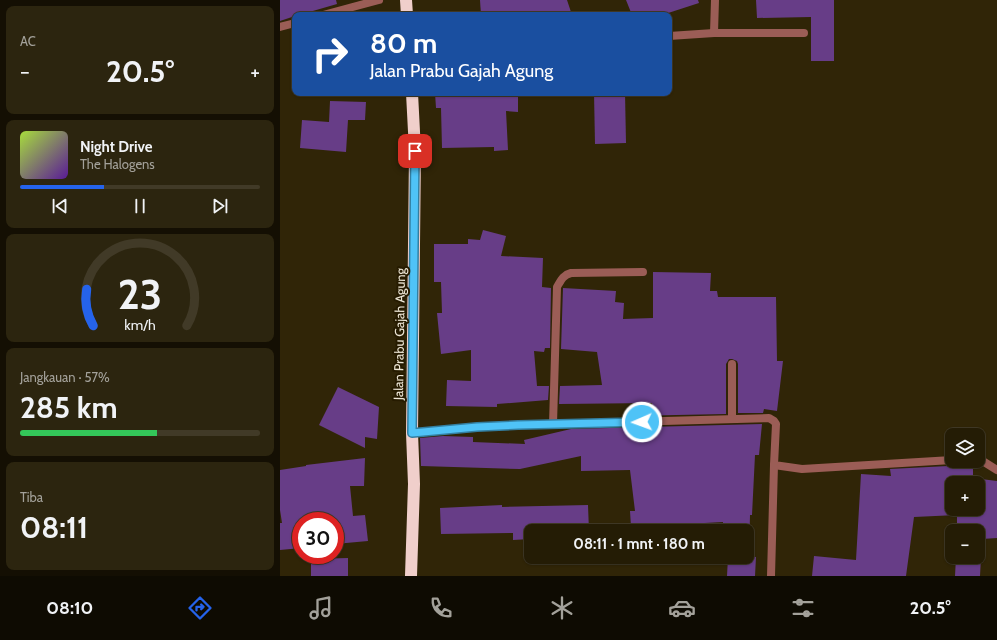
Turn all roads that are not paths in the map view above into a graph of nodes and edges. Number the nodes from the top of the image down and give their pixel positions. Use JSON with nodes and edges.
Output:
{"nodes":[{"id":1,"x":380,"y":0,"type":"edge"},
{"id":2,"x":406,"y":0,"type":"edge"},
{"id":3,"x":715,"y":0,"type":"edge"},
{"id":4,"x":335,"y":12,"type":"edge"},
{"id":5,"x":408,"y":12,"type":"edge"},
{"id":6,"x":292,"y":24,"type":"edge"},
{"id":7,"x":280,"y":27,"type":"edge"},
{"id":8,"x":714,"y":33,"type":"junction"},
{"id":9,"x":804,"y":33,"type":"dead end"},
{"id":10,"x":672,"y":36,"type":"edge"},
{"id":11,"x":412,"y":96,"type":"edge"},
{"id":12,"x":643,"y":272,"type":"dead end"},
{"id":13,"x":732,"y":364,"type":"dead end"},
{"id":14,"x":732,"y":419,"type":"junction"},
{"id":15,"x":553,"y":424,"type":"junction"},
{"id":16,"x":412,"y":433,"type":"junction"},
{"id":17,"x":945,"y":460,"type":"edge"},
{"id":18,"x":985,"y":462,"type":"edge"},
{"id":19,"x":774,"y":465,"type":"junction"},
{"id":20,"x":997,"y":470,"type":"edge"},
{"id":21,"x":411,"y":576,"type":"edge"},
{"id":22,"x":770,"y":576,"type":"edge"}],
"edges":[{"from":1,"to":4,"type":"street"},
{"from":2,"to":5,"type":"highway"},
{"from":3,"to":8,"type":"street"},
{"from":6,"to":7,"type":"street"},
{"from":8,"to":9,"type":"street"},
{"from":8,"to":10,"type":"street"},
{"from":11,"to":16,"type":"highway","name":"Jalan Prabu Gajah Agung"},
{"from":12,"to":15,"type":"street"},
{"from":13,"to":14,"type":"street"},
{"from":14,"to":15,"type":"street"},
{"from":14,"to":19,"type":"street"},
{"from":15,"to":16,"type":"street"},
{"from":16,"to":21,"type":"highway","name":"Jalan Prabu Gajah Agung"},
{"from":17,"to":19,"type":"street"},
{"from":18,"to":20,"type":"street"},
{"from":19,"to":22,"type":"street"}]}
